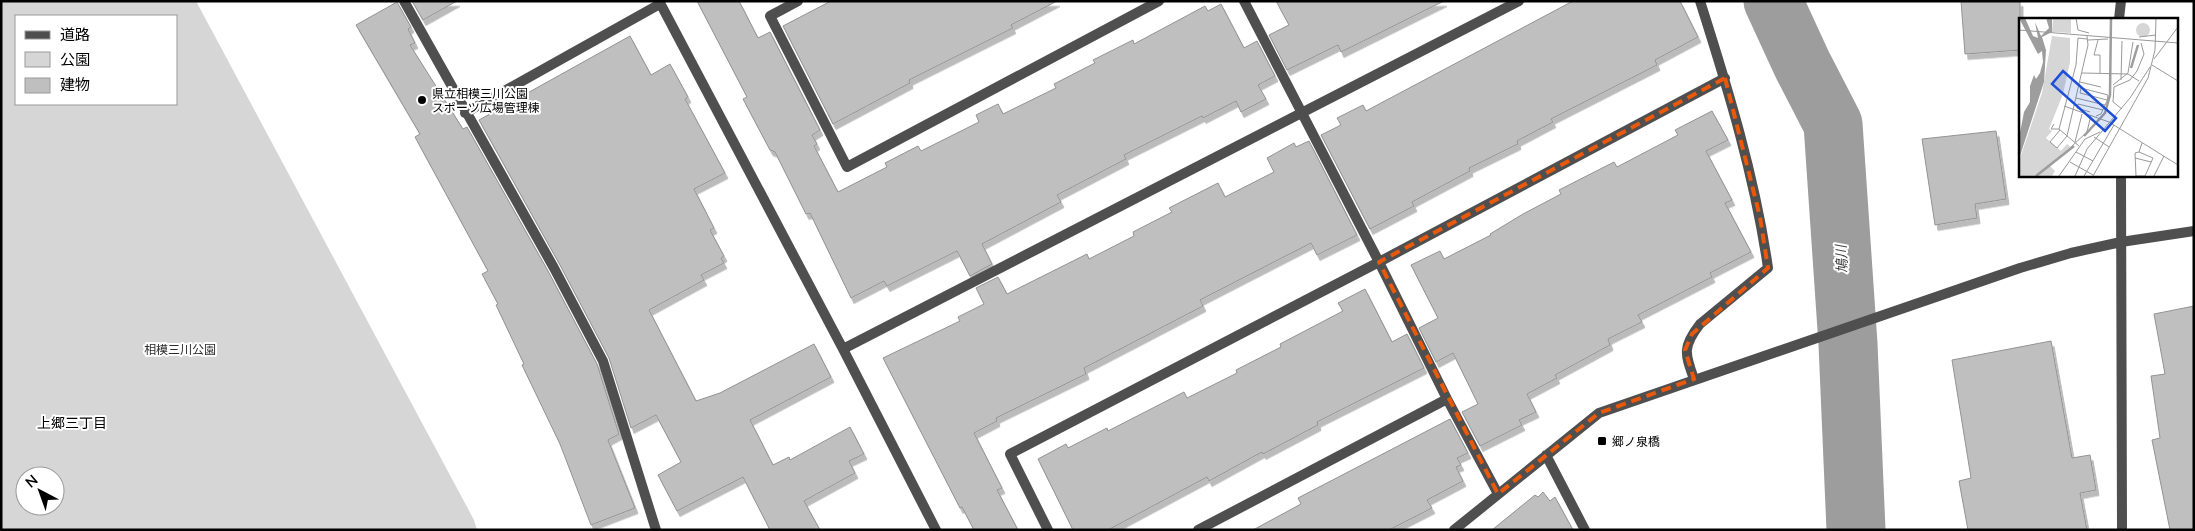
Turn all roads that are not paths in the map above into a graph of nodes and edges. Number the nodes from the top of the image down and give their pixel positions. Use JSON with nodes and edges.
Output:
{"nodes":[{"id":1,"x":404,"y":1,"type":"edge"},
{"id":2,"x":798,"y":1,"type":"edge"},
{"id":3,"x":1159,"y":1,"type":"edge"},
{"id":4,"x":1244,"y":1,"type":"edge"},
{"id":5,"x":1519,"y":1,"type":"edge"},
{"id":6,"x":1700,"y":1,"type":"edge"},
{"id":7,"x":2121,"y":1,"type":"edge"},
{"id":8,"x":660,"y":2,"type":"edge"},
{"id":9,"x":2119,"y":18,"type":"edge"},
{"id":10,"x":1725,"y":78,"type":"junction"},
{"id":11,"x":465,"y":113,"type":"junction"},
{"id":12,"x":1302,"y":114,"type":"junction"},
{"id":13,"x":2121,"y":176,"type":"edge"},
{"id":14,"x":2194,"y":231,"type":"edge"},
{"id":15,"x":2121,"y":242,"type":"junction"},
{"id":16,"x":1379,"y":262,"type":"junction"},
{"id":17,"x":843,"y":349,"type":"junction"},
{"id":18,"x":1694,"y":379,"type":"junction"},
{"id":19,"x":1447,"y":399,"type":"junction"},
{"id":20,"x":1546,"y":455,"type":"junction"},
{"id":21,"x":1498,"y":494,"type":"junction"},
{"id":22,"x":656,"y":530,"type":"edge"},
{"id":23,"x":936,"y":530,"type":"edge"},
{"id":24,"x":1048,"y":530,"type":"edge"},
{"id":25,"x":1198,"y":530,"type":"edge"},
{"id":26,"x":1454,"y":530,"type":"edge"},
{"id":27,"x":1585,"y":530,"type":"edge"},
{"id":28,"x":2122,"y":530,"type":"edge"}],
"edges":[{"from":1,"to":11,"type":"street"},
{"from":2,"to":3,"type":"street"},
{"from":4,"to":12,"type":"street"},
{"from":5,"to":12,"type":"street"},
{"from":6,"to":10,"type":"street"},
{"from":7,"to":9,"type":"street"},
{"from":8,"to":11,"type":"street"},
{"from":8,"to":17,"type":"street"},
{"from":10,"to":16,"type":"street"},
{"from":10,"to":18,"type":"street"},
{"from":11,"to":22,"type":"street"},
{"from":12,"to":16,"type":"street"},
{"from":12,"to":17,"type":"street"},
{"from":13,"to":15,"type":"street"},
{"from":14,"to":15,"type":"street"},
{"from":15,"to":18,"type":"street"},
{"from":15,"to":28,"type":"street"},
{"from":16,"to":19,"type":"street"},
{"from":16,"to":24,"type":"street"},
{"from":17,"to":23,"type":"street"},
{"from":18,"to":20,"type":"street"},
{"from":19,"to":21,"type":"street"},
{"from":19,"to":25,"type":"street"},
{"from":20,"to":21,"type":"street"},
{"from":20,"to":27,"type":"street"},
{"from":21,"to":26,"type":"street"}]}
